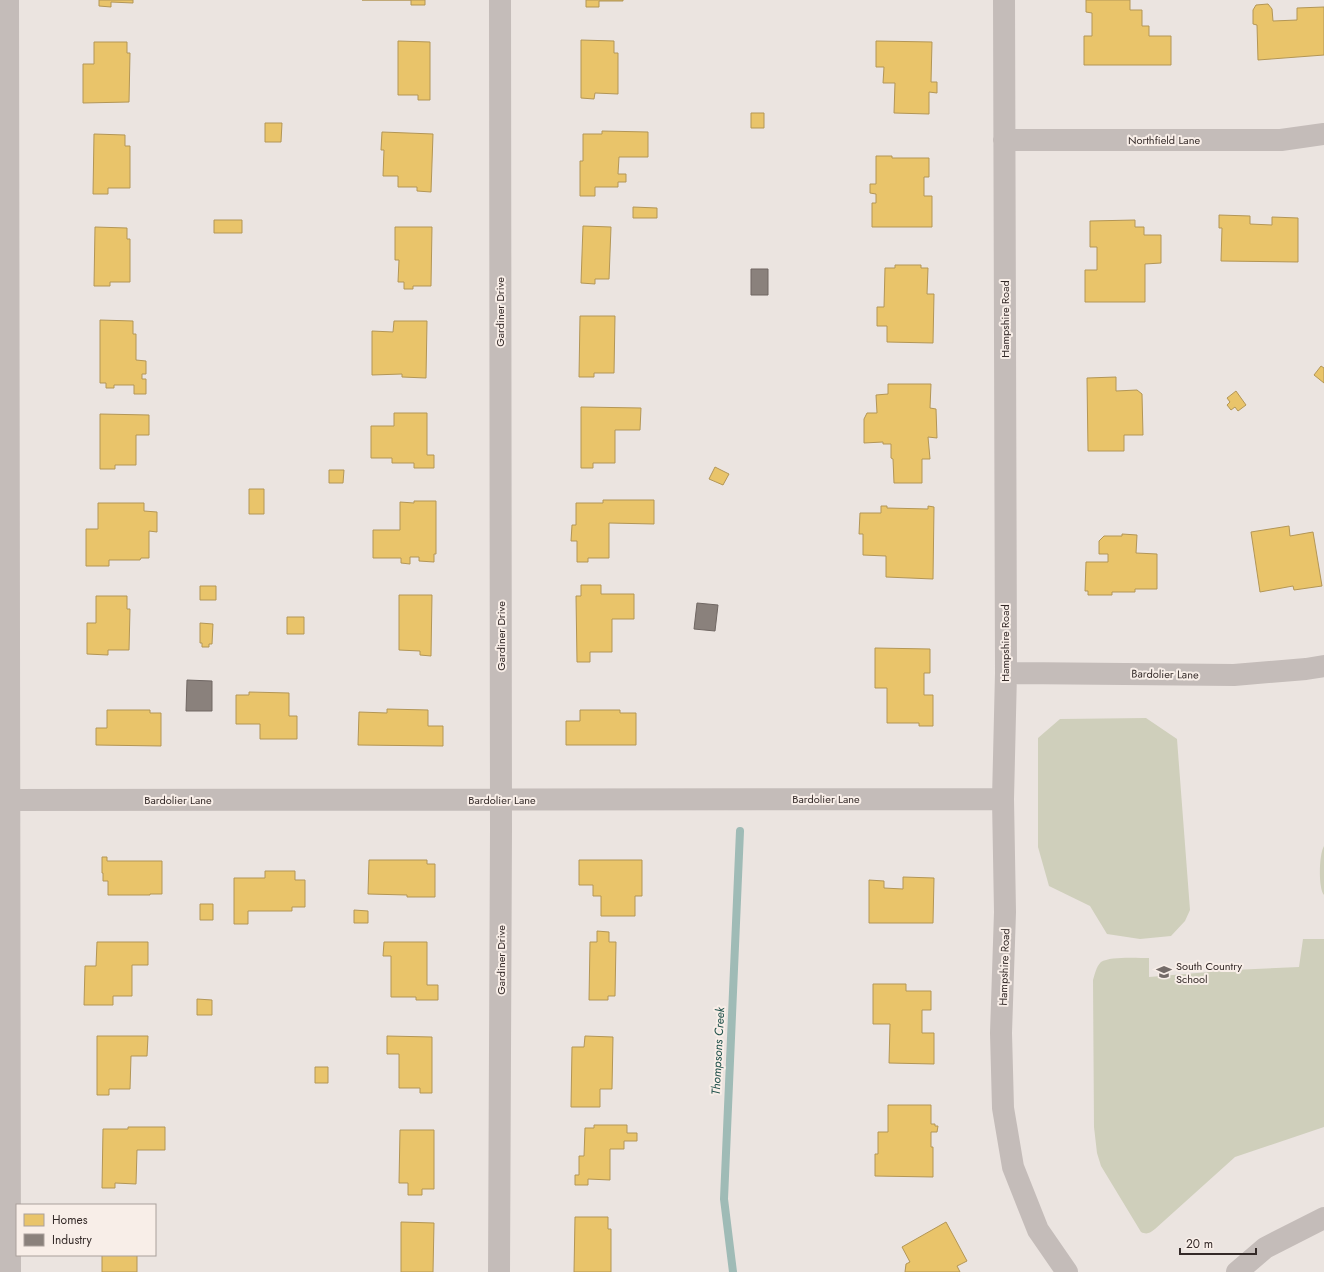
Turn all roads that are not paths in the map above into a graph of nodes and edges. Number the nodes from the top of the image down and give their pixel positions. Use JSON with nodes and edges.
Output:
{"nodes":[{"id":1,"x":8,"y":0,"type":"edge"},
{"id":2,"x":500,"y":0,"type":"edge"},
{"id":3,"x":1004,"y":0,"type":"edge"},
{"id":4,"x":1324,"y":134,"type":"edge"},
{"id":5,"x":1004,"y":140,"type":"junction"},
{"id":6,"x":1324,"y":666,"type":"edge"},
{"id":7,"x":1006,"y":673,"type":"junction"},
{"id":8,"x":1003,"y":799,"type":"junction"},
{"id":9,"x":4,"y":800,"type":"edge"},
{"id":10,"x":501,"y":800,"type":"junction"},
{"id":11,"x":1324,"y":1218,"type":"edge"},
{"id":12,"x":10,"y":1272,"type":"edge"},
{"id":13,"x":499,"y":1272,"type":"edge"},
{"id":14,"x":1067,"y":1272,"type":"edge"},
{"id":15,"x":1237,"y":1272,"type":"edge"}],
"edges":[{"from":1,"to":9,"type":"street"},
{"from":2,"to":10,"type":"street","name":"Gardiner Drive"},
{"from":3,"to":5,"type":"street","name":"Hampshire Road"},
{"from":4,"to":5,"type":"street","name":"Northfield Lane"},
{"from":5,"to":7,"type":"street","name":"Hampshire Road"},
{"from":6,"to":7,"type":"street","name":"Bardolier Lane"},
{"from":7,"to":8,"type":"street","name":"Hampshire Road"},
{"from":8,"to":10,"type":"street","name":"Bardolier Lane"},
{"from":8,"to":14,"type":"street","name":"Hampshire Road"},
{"from":9,"to":10,"type":"street","name":"Bardolier Lane"},
{"from":9,"to":12,"type":"street"},
{"from":10,"to":13,"type":"street","name":"Gardiner Drive"},
{"from":11,"to":15,"type":"street"}]}
